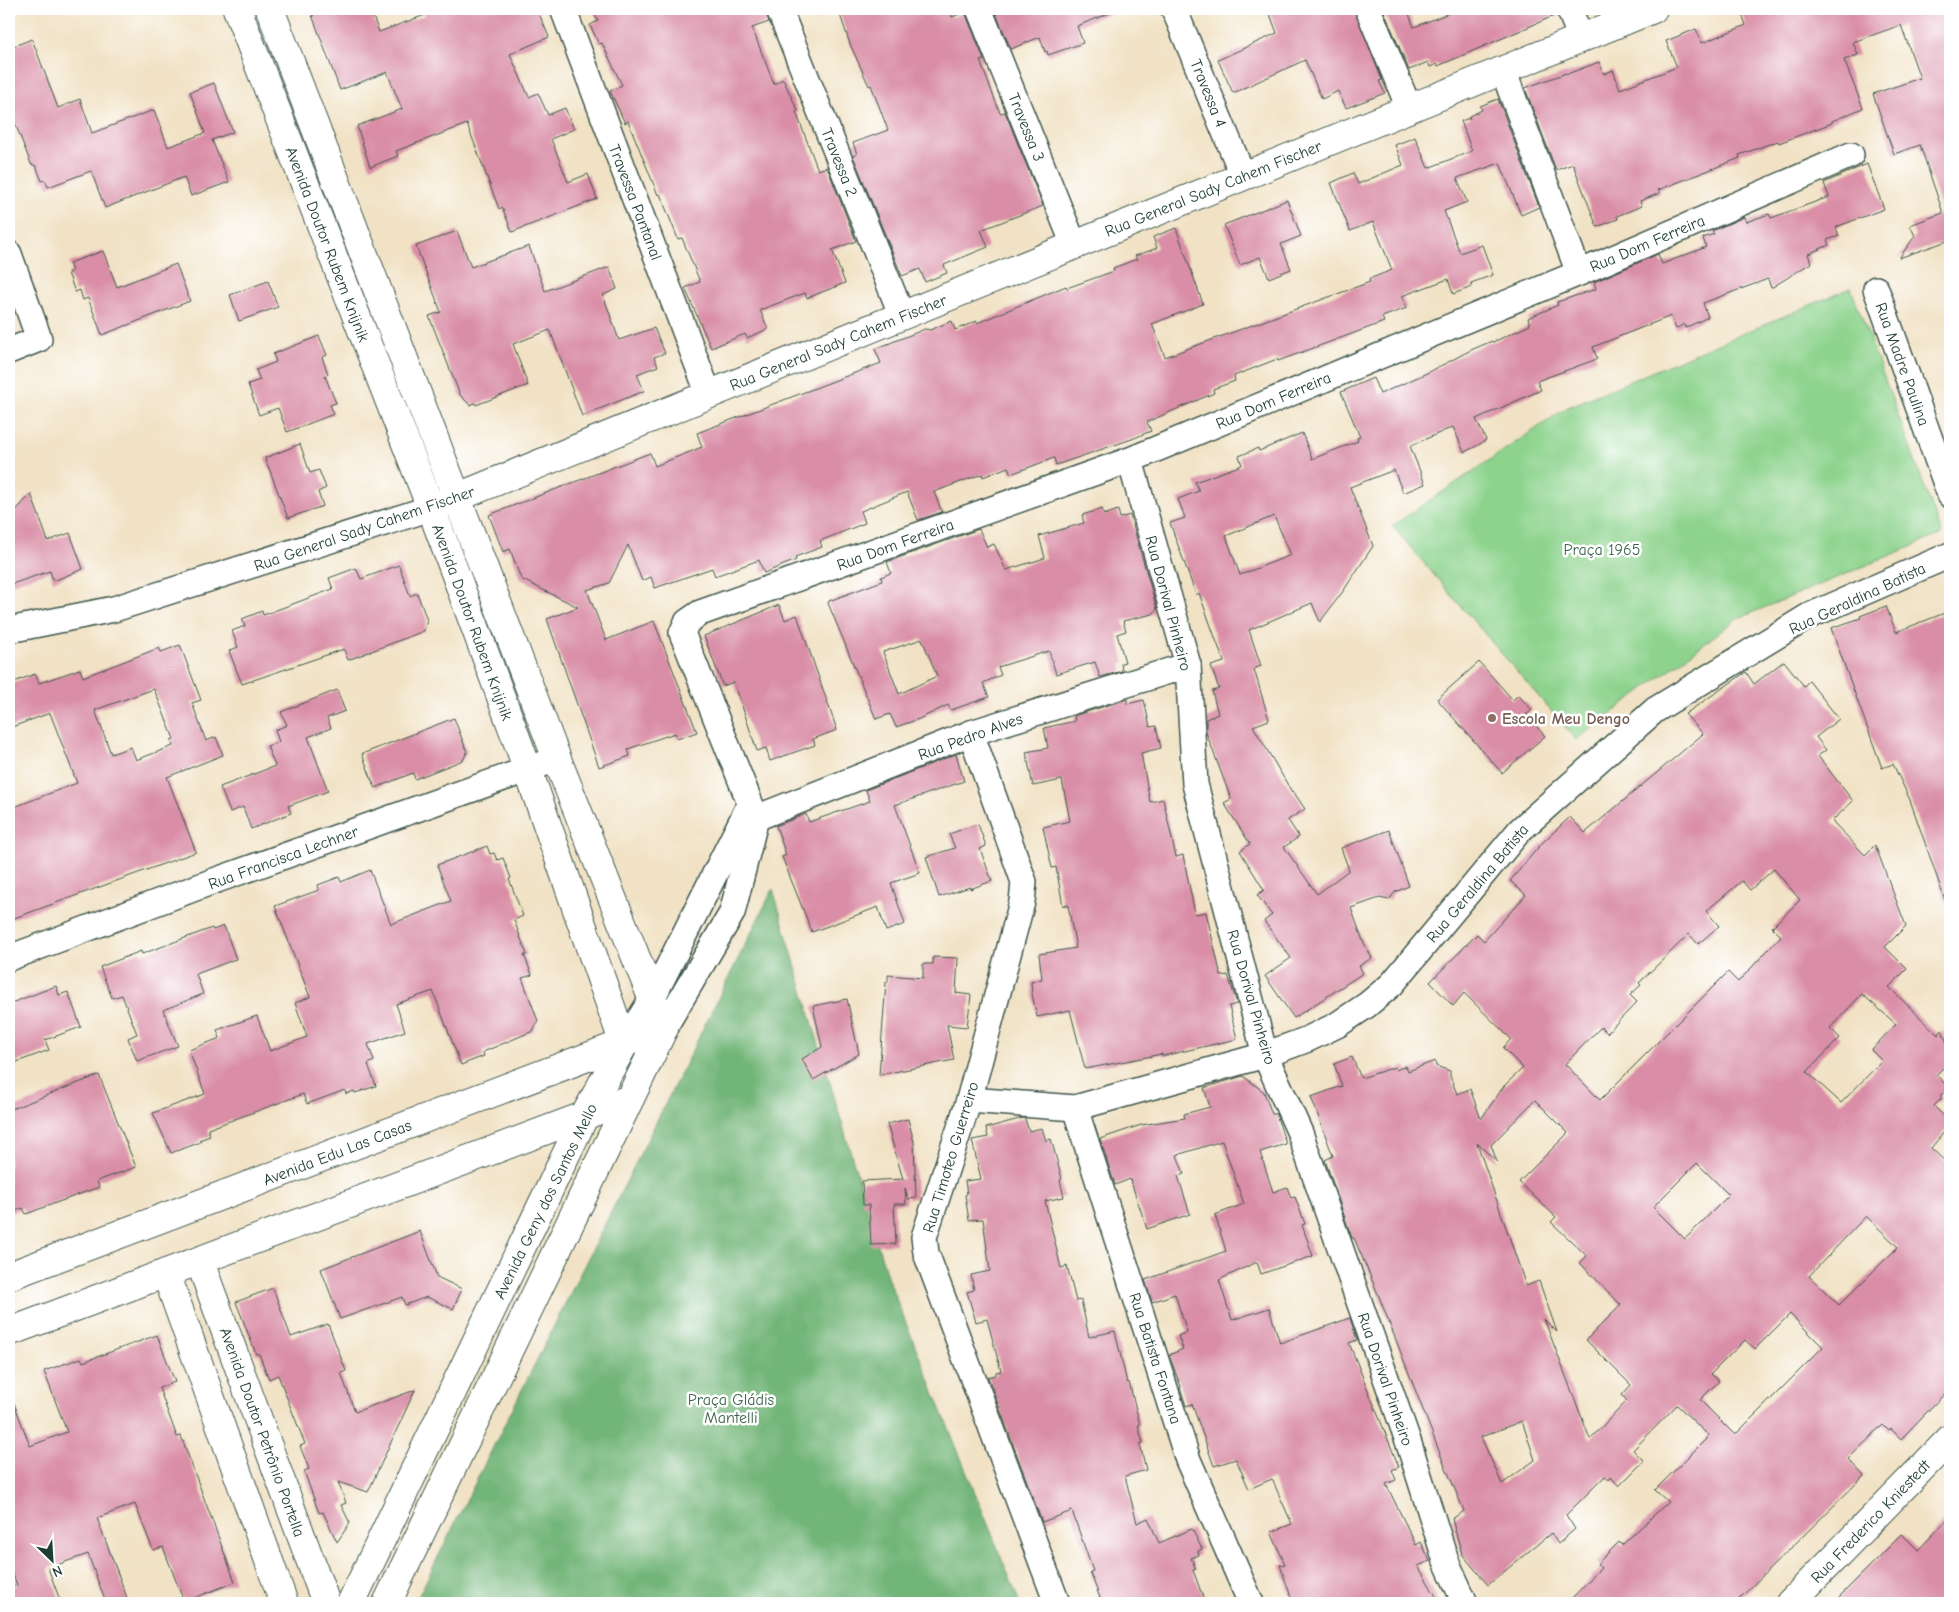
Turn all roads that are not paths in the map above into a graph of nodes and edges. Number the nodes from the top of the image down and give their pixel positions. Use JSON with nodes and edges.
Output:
{"nodes":[{"id":1,"x":237,"y":9,"type":"edge"},
{"id":2,"x":270,"y":9,"type":"edge"},
{"id":3,"x":563,"y":9,"type":"edge"},
{"id":4,"x":779,"y":9,"type":"edge"},
{"id":5,"x":979,"y":9,"type":"edge"},
{"id":6,"x":1174,"y":9,"type":"edge"},
{"id":7,"x":1368,"y":9,"type":"edge"},
{"id":8,"x":1569,"y":9,"type":"edge"},
{"id":9,"x":1653,"y":9,"type":"edge"},
{"id":10,"x":1581,"y":38,"type":"junction"},
{"id":11,"x":1504,"y":70,"type":"junction"},
{"id":12,"x":1409,"y":108,"type":"junction"},
{"id":13,"x":1851,"y":155,"type":"dead end"},
{"id":14,"x":331,"y":169,"type":"junction"},
{"id":15,"x":1243,"y":176,"type":"junction"},
{"id":16,"x":304,"y":180,"type":"junction"},
{"id":17,"x":1074,"y":246,"type":"junction"},
{"id":18,"x":9,"y":254,"type":"edge"},
{"id":19,"x":1579,"y":273,"type":"junction"},
{"id":20,"x":1876,"y":289,"type":"dead end"},
{"id":21,"x":902,"y":316,"type":"junction"},
{"id":22,"x":9,"y":351,"type":"edge"},
{"id":23,"x":709,"y":395,"type":"junction"},
{"id":24,"x":1130,"y":460,"type":"junction"},
{"id":25,"x":1950,"y":495,"type":"edge"},
{"id":26,"x":458,"y":498,"type":"junction"},
{"id":27,"x":430,"y":508,"type":"junction"},
{"id":28,"x":1950,"y":555,"type":"edge"},
{"id":29,"x":9,"y":630,"type":"edge"},
{"id":30,"x":1188,"y":665,"type":"junction"},
{"id":31,"x":971,"y":733,"type":"junction"},
{"id":32,"x":557,"y":759,"type":"junction"},
{"id":33,"x":528,"y":770,"type":"junction"},
{"id":34,"x":753,"y":811,"type":"junction"},
{"id":35,"x":9,"y":958,"type":"edge"},
{"id":36,"x":652,"y":997,"type":"junction"},
{"id":37,"x":664,"y":1028,"type":"junction"},
{"id":38,"x":624,"y":1044,"type":"junction"},
{"id":39,"x":1265,"y":1055,"type":"junction"},
{"id":40,"x":629,"y":1099,"type":"junction"},
{"id":41,"x":969,"y":1100,"type":"junction"},
{"id":42,"x":1075,"y":1108,"type":"junction"},
{"id":43,"x":584,"y":1117,"type":"junction"},
{"id":44,"x":200,"y":1262,"type":"junction"},
{"id":45,"x":166,"y":1273,"type":"junction"},
{"id":46,"x":9,"y":1276,"type":"edge"},
{"id":47,"x":9,"y":1332,"type":"edge"},
{"id":48,"x":1950,"y":1439,"type":"edge"},
{"id":49,"x":284,"y":1603,"type":"edge"},
{"id":50,"x":326,"y":1603,"type":"edge"},
{"id":51,"x":351,"y":1603,"type":"edge"},
{"id":52,"x":387,"y":1603,"type":"edge"},
{"id":53,"x":1057,"y":1603,"type":"edge"},
{"id":54,"x":1251,"y":1603,"type":"edge"},
{"id":55,"x":1465,"y":1603,"type":"edge"},
{"id":56,"x":1790,"y":1603,"type":"edge"}],
"edges":[{"from":1,"to":16,"type":"street","name":"Avenida Doutor Rubem Knijnik"},
{"from":2,"to":14,"type":"street","name":"Avenida Doutor Rubem Knijnik"},
{"from":3,"to":23,"type":"street","name":"Travessa Pantanal"},
{"from":4,"to":21,"type":"street","name":"Travessa 2"},
{"from":5,"to":17,"type":"street","name":"Travessa 3"},
{"from":6,"to":15,"type":"street","name":"Travessa 4"},
{"from":7,"to":12,"type":"street"},
{"from":8,"to":10,"type":"street"},
{"from":9,"to":10,"type":"street","name":"Rua General Sady Cahem Fischer"},
{"from":10,"to":11,"type":"street","name":"Rua General Sady Cahem Fischer"},
{"from":11,"to":12,"type":"street","name":"Rua General Sady Cahem Fischer"},
{"from":11,"to":19,"type":"street"},
{"from":12,"to":15,"type":"street","name":"Rua General Sady Cahem Fischer"},
{"from":13,"to":19,"type":"street","name":"Rua Dom Ferreira"},
{"from":14,"to":16,"type":"street"},
{"from":14,"to":26,"type":"street","name":"Avenida Doutor Rubem Knijnik"},
{"from":15,"to":17,"type":"street","name":"Rua General Sady Cahem Fischer"},
{"from":16,"to":27,"type":"street","name":"Avenida Doutor Rubem Knijnik"},
{"from":17,"to":21,"type":"street","name":"Rua General Sady Cahem Fischer"},
{"from":18,"to":22,"type":"street"},
{"from":19,"to":24,"type":"street","name":"Rua Dom Ferreira"},
{"from":20,"to":25,"type":"street","name":"Rua Madre Paulina"},
{"from":21,"to":23,"type":"street","name":"Rua General Sady Cahem Fischer"},
{"from":23,"to":26,"type":"street","name":"Rua General Sady Cahem Fischer"},
{"from":24,"to":30,"type":"street","name":"Rua Dorival Pinheiro"},
{"from":24,"to":34,"type":"street","name":"Rua Dom Ferreira"},
{"from":26,"to":27,"type":"street","name":"Rua General Sady Cahem Fischer"},
{"from":26,"to":32,"type":"street","name":"Avenida Doutor Rubem Knijnik"},
{"from":27,"to":29,"type":"street","name":"Rua General Sady Cahem Fischer"},
{"from":27,"to":33,"type":"street","name":"Avenida Doutor Rubem Knijnik"},
{"from":28,"to":39,"type":"street","name":"Rua Geraldina Batista"},
{"from":30,"to":31,"type":"street","name":"Rua Pedro Alves"},
{"from":30,"to":39,"type":"street","name":"Rua Dorival Pinheiro"},
{"from":31,"to":34,"type":"street","name":"Rua Pedro Alves"},
{"from":31,"to":41,"type":"street","name":"Rua Timoteo Guerreiro"},
{"from":32,"to":33,"type":"street","name":"Rua Francisca Lechner"},
{"from":32,"to":36,"type":"street","name":"Avenida Doutor Rubem Knijnik"},
{"from":33,"to":35,"type":"street","name":"Rua Francisca Lechner"},
{"from":33,"to":38,"type":"street","name":"Avenida Doutor Rubem Knijnik"},
{"from":34,"to":36,"type":"street","name":"Avenida Geny dos Santos Mello"},
{"from":34,"to":37,"type":"street","name":"Avenida Geny dos Santos Mello"},
{"from":36,"to":37,"type":"street","name":"Avenida Doutor Rubem Knijnik"},
{"from":36,"to":38,"type":"street","name":"Avenida Geny dos Santos Mello"},
{"from":37,"to":38,"type":"street","name":"Avenida Edu Las Casas"},
{"from":37,"to":40,"type":"street","name":"Avenida Geny dos Santos Mello"},
{"from":38,"to":43,"type":"street","name":"Avenida Geny dos Santos Mello"},
{"from":38,"to":46,"type":"street","name":"Avenida Edu Las Casas"},
{"from":39,"to":42,"type":"street","name":"Rua Geraldina Batista"},
{"from":39,"to":55,"type":"street","name":"Rua Dorival Pinheiro"},
{"from":40,"to":43,"type":"street"},
{"from":40,"to":52,"type":"street","name":"Avenida Geny dos Santos Mello"},
{"from":41,"to":42,"type":"street","name":"Rua Geraldina Batista"},
{"from":41,"to":53,"type":"street","name":"Rua Timoteo Guerreiro"},
{"from":42,"to":54,"type":"street","name":"Rua Batista Fontana"},
{"from":43,"to":44,"type":"street"},
{"from":43,"to":51,"type":"street","name":"Avenida Geny dos Santos Mello"},
{"from":44,"to":45,"type":"street"},
{"from":44,"to":50,"type":"street","name":"Avenida Doutor Petrônio Portella"},
{"from":45,"to":47,"type":"street"},
{"from":45,"to":49,"type":"street"},
{"from":48,"to":56,"type":"street","name":"Rua Frederico Kniestedt"}]}
